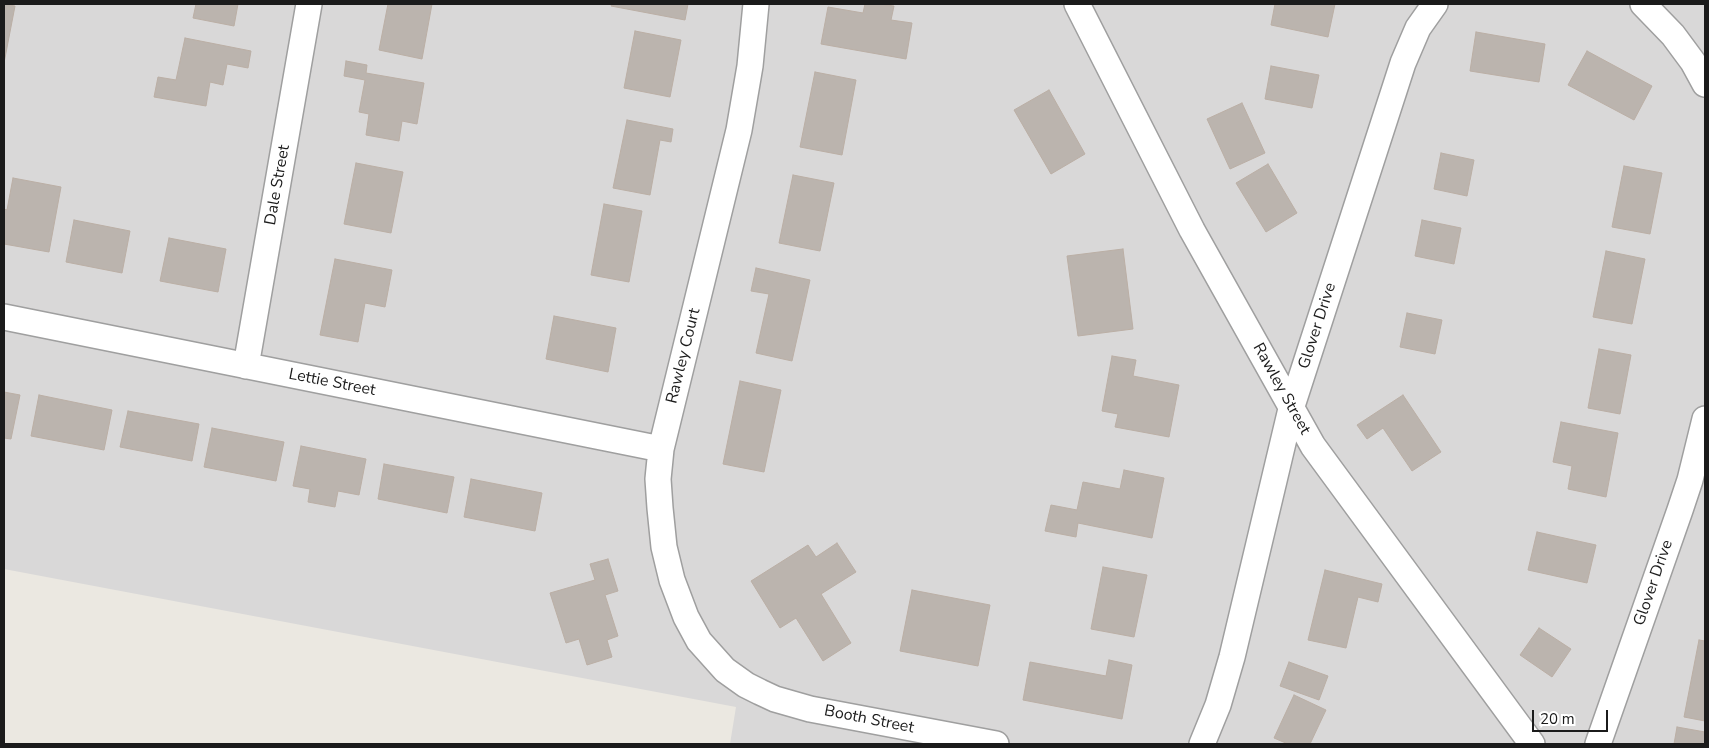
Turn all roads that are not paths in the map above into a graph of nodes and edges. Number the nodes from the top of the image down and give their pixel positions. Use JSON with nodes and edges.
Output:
{"nodes":[{"id":1,"x":309,"y":4,"type":"edge"},
{"id":2,"x":756,"y":4,"type":"edge"},
{"id":3,"x":1077,"y":4,"type":"edge"},
{"id":4,"x":1435,"y":4,"type":"edge"},
{"id":5,"x":1643,"y":4,"type":"edge"},
{"id":6,"x":1705,"y":84,"type":"edge"},
{"id":7,"x":4,"y":317,"type":"edge"},
{"id":8,"x":246,"y":366,"type":"junction"},
{"id":9,"x":1291,"y":409,"type":"junction"},
{"id":10,"x":1705,"y":419,"type":"edge"},
{"id":11,"x":661,"y":449,"type":"junction"},
{"id":12,"x":746,"y":685,"type":"joint"},
{"id":13,"x":996,"y":744,"type":"edge"},
{"id":14,"x":1202,"y":744,"type":"edge"},
{"id":15,"x":1532,"y":744,"type":"edge"},
{"id":16,"x":1598,"y":744,"type":"edge"}],
"edges":[{"from":1,"to":8,"type":"street","name":"Dale Street"},
{"from":2,"to":11,"type":"street","name":"Rawley Court"},
{"from":3,"to":9,"type":"street","name":"Rawley Street"},
{"from":4,"to":9,"type":"street","name":"Glover Drive"},
{"from":5,"to":6,"type":"street"},
{"from":7,"to":8,"type":"street","name":"Lettie Street"},
{"from":8,"to":11,"type":"street","name":"Lettie Street"},
{"from":9,"to":14,"type":"street","name":"Glover Drive"},
{"from":9,"to":15,"type":"street","name":"Rawley Street"},
{"from":10,"to":16,"type":"street","name":"Glover Drive"},
{"from":11,"to":12,"type":"street","name":"Rawley Court"},
{"from":12,"to":13,"type":"street","name":"Booth Street"}]}
